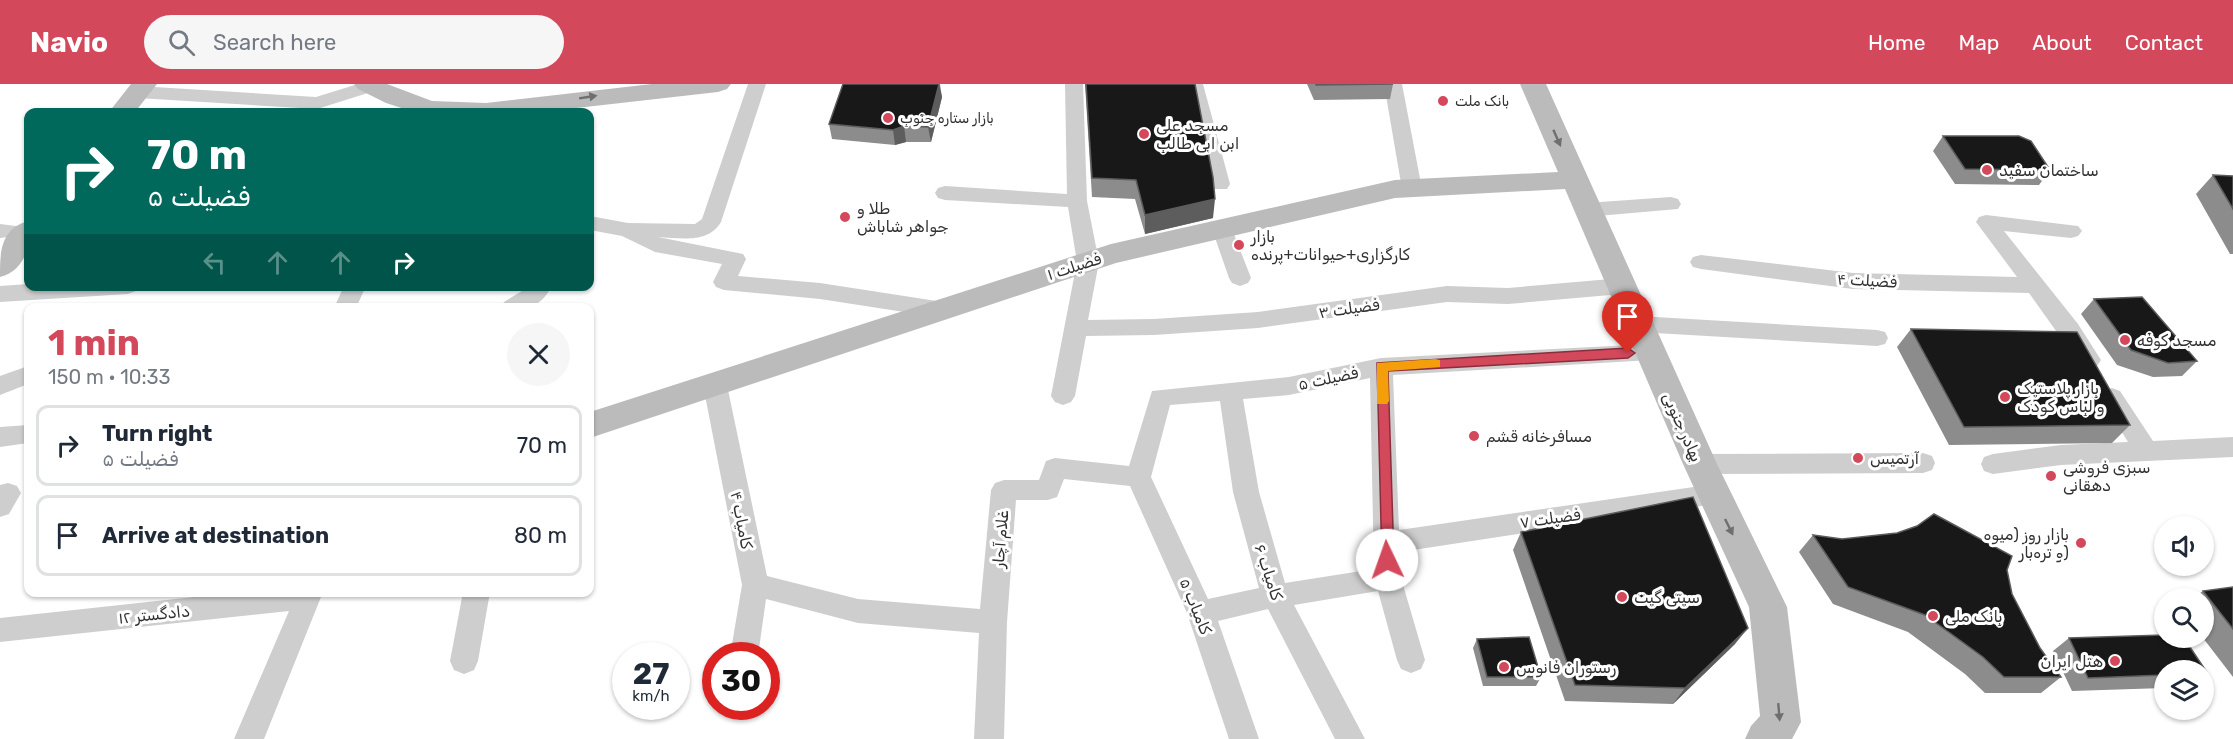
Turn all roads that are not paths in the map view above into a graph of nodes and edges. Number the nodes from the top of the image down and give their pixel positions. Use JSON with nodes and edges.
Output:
{"nodes":[{"id":1,"x":718,"y":84,"type":"edge"},
{"id":2,"x":757,"y":84,"type":"edge"},
{"id":3,"x":1074,"y":84,"type":"edge"},
{"id":4,"x":1194,"y":84,"type":"edge"},
{"id":5,"x":1393,"y":84,"type":"edge"},
{"id":6,"x":1533,"y":84,"type":"edge"},
{"id":7,"x":365,"y":86,"type":"edge"},
{"id":8,"x":136,"y":87,"type":"edge"},
{"id":9,"x":109,"y":108,"type":"edge"},
{"id":10,"x":124,"y":108,"type":"edge"},
{"id":11,"x":427,"y":108,"type":"edge"},
{"id":12,"x":522,"y":108,"type":"edge"},
{"id":13,"x":1220,"y":184,"type":"dead end"},
{"id":14,"x":1412,"y":189,"type":"junction"},
{"id":15,"x":945,"y":193,"type":"dead end"},
{"id":16,"x":1581,"y":195,"type":"junction"},
{"id":17,"x":1671,"y":204,"type":"dead end"},
{"id":18,"x":1079,"y":207,"type":"junction"},
{"id":19,"x":24,"y":213,"type":"edge"},
{"id":20,"x":594,"y":224,"type":"edge"},
{"id":21,"x":1222,"y":229,"type":"junction"},
{"id":22,"x":628,"y":230,"type":"junction"},
{"id":23,"x":2071,"y":231,"type":"dead end"},
{"id":24,"x":9,"y":234,"type":"edge"},
{"id":25,"x":1088,"y":262,"type":"junction"},
{"id":26,"x":1701,"y":262,"type":"dead end"},
{"id":27,"x":0,"y":267,"type":"edge"},
{"id":28,"x":1240,"y":278,"type":"dead end"},
{"id":29,"x":2035,"y":285,"type":"junction"},
{"id":30,"x":1622,"y":286,"type":"junction"},
{"id":31,"x":48,"y":291,"type":"edge"},
{"id":32,"x":538,"y":291,"type":"edge"},
{"id":33,"x":0,"y":294,"type":"edge"},
{"id":34,"x":521,"y":303,"type":"edge"},
{"id":35,"x":943,"y":310,"type":"junction"},
{"id":36,"x":1077,"y":328,"type":"junction"},
{"id":37,"x":1644,"y":338,"type":"junction"},
{"id":38,"x":1877,"y":338,"type":"dead end"},
{"id":39,"x":1381,"y":367,"type":"junction"},
{"id":40,"x":24,"y":377,"type":"edge"},
{"id":41,"x":715,"y":385,"type":"junction"},
{"id":42,"x":0,"y":386,"type":"edge"},
{"id":43,"x":1230,"y":390,"type":"junction"},
{"id":44,"x":1063,"y":396,"type":"dead end"},
{"id":45,"x":594,"y":425,"type":"edge"},
{"id":46,"x":24,"y":434,"type":"edge"},
{"id":47,"x":0,"y":437,"type":"edge"},
{"id":48,"x":2233,"y":447,"type":"edge"},
{"id":49,"x":2146,"y":451,"type":"junction"},
{"id":50,"x":1923,"y":463,"type":"dead end"},
{"id":51,"x":1700,"y":464,"type":"junction"},
{"id":52,"x":1993,"y":464,"type":"dead end"},
{"id":53,"x":1138,"y":477,"type":"junction"},
{"id":54,"x":0,"y":493,"type":"edge"},
{"id":55,"x":1714,"y":494,"type":"junction"},
{"id":56,"x":0,"y":507,"type":"edge"},
{"id":57,"x":1386,"y":543,"type":"junction"},
{"id":58,"x":1388,"y":578,"type":"junction"},
{"id":59,"x":755,"y":585,"type":"junction"},
{"id":60,"x":291,"y":597,"type":"edge"},
{"id":61,"x":308,"y":597,"type":"edge"},
{"id":62,"x":476,"y":597,"type":"edge"},
{"id":63,"x":1275,"y":597,"type":"junction"},
{"id":64,"x":1201,"y":613,"type":"junction"},
{"id":65,"x":993,"y":622,"type":"junction"},
{"id":66,"x":0,"y":630,"type":"edge"},
{"id":67,"x":746,"y":642,"type":"edge"},
{"id":68,"x":1411,"y":660,"type":"dead end"},
{"id":69,"x":464,"y":661,"type":"dead end"},
{"id":70,"x":249,"y":739,"type":"edge"},
{"id":71,"x":989,"y":739,"type":"edge"},
{"id":72,"x":1244,"y":739,"type":"edge"},
{"id":73,"x":1350,"y":739,"type":"edge"},
{"id":74,"x":1765,"y":739,"type":"edge"}],
"edges":[{"from":12,"to":1,"type":"street","one_way":true},
{"from":2,"to":22,"type":"street"},
{"from":3,"to":18,"type":"street"},
{"from":4,"to":13,"type":"street"},
{"from":5,"to":14,"type":"street"},
{"from":6,"to":16,"type":"street","name":"بهادر جنوبی","one_way":true},
{"from":7,"to":8,"type":"street"},
{"from":7,"to":11,"type":"street","one_way":true},
{"from":8,"to":9,"type":"street"},
{"from":8,"to":10,"type":"street"},
{"from":14,"to":16,"type":"street","name":"فضیلت ۱"},
{"from":14,"to":21,"type":"street","name":"فضیلت ۱"},
{"from":15,"to":18,"type":"street"},
{"from":16,"to":17,"type":"street"},
{"from":16,"to":30,"type":"street","name":"بهادر جنوبی"},
{"from":18,"to":25,"type":"street"},
{"from":19,"to":24,"type":"street"},
{"from":20,"to":22,"type":"street"},
{"from":21,"to":25,"type":"street","name":"فضیلت ۱"},
{"from":21,"to":28,"type":"street"},
{"from":22,"to":35,"type":"street"},
{"from":23,"to":29,"type":"street"},
{"from":24,"to":27,"type":"street"},
{"from":25,"to":35,"type":"street","name":"فضیلت ۱"},
{"from":25,"to":36,"type":"street"},
{"from":26,"to":29,"type":"street","name":"فضیلت ۴"},
{"from":29,"to":49,"type":"street"},
{"from":30,"to":36,"type":"street","name":"فضیلت ۳"},
{"from":30,"to":37,"type":"street","name":"بهادر جنوبی"},
{"from":31,"to":33,"type":"street"},
{"from":32,"to":34,"type":"street"},
{"from":35,"to":41,"type":"street","name":"فضیلت ۱"},
{"from":36,"to":44,"type":"street"},
{"from":37,"to":38,"type":"street","name":"فضیلت ۵"},
{"from":37,"to":39,"type":"street","name":"فضیلت ۵"},
{"from":37,"to":51,"type":"street","name":"بهادر جنوبی"},
{"from":39,"to":43,"type":"street","name":"فضیلت ۵"},
{"from":39,"to":57,"type":"street"},
{"from":40,"to":42,"type":"street"},
{"from":41,"to":45,"type":"street","name":"فضیلت ۱"},
{"from":41,"to":59,"type":"street","name":"کامیاب ۴"},
{"from":43,"to":53,"type":"street","name":"فضیلت ۵"},
{"from":43,"to":63,"type":"street","name":"کامیاب ۶"},
{"from":46,"to":47,"type":"street"},
{"from":48,"to":49,"type":"street"},
{"from":49,"to":52,"type":"street"},
{"from":50,"to":51,"type":"street"},
{"from":51,"to":55,"type":"street","name":"بهادر جنوبی"},
{"from":53,"to":64,"type":"street","name":"کامیاب ۵"},
{"from":53,"to":65,"type":"street","name":"غلام آچار"},
{"from":54,"to":56,"type":"street"},
{"from":55,"to":57,"type":"street","name":"فضیلت ۷"},
{"from":55,"to":74,"type":"street","name":"بهادر جنوبی","one_way":true},
{"from":57,"to":58,"type":"street"},
{"from":58,"to":63,"type":"street"},
{"from":58,"to":68,"type":"street"},
{"from":59,"to":65,"type":"street"},
{"from":59,"to":67,"type":"street","name":"کامیاب ۴"},
{"from":60,"to":66,"type":"street","name":"دادگستر ۱۲"},
{"from":61,"to":70,"type":"street"},
{"from":62,"to":69,"type":"street"},
{"from":63,"to":64,"type":"street"},
{"from":63,"to":73,"type":"street","name":"کامیاب ۶"},
{"from":64,"to":72,"type":"street","name":"کامیاب ۵"},
{"from":65,"to":71,"type":"street","name":"غلام آچار"}]}
